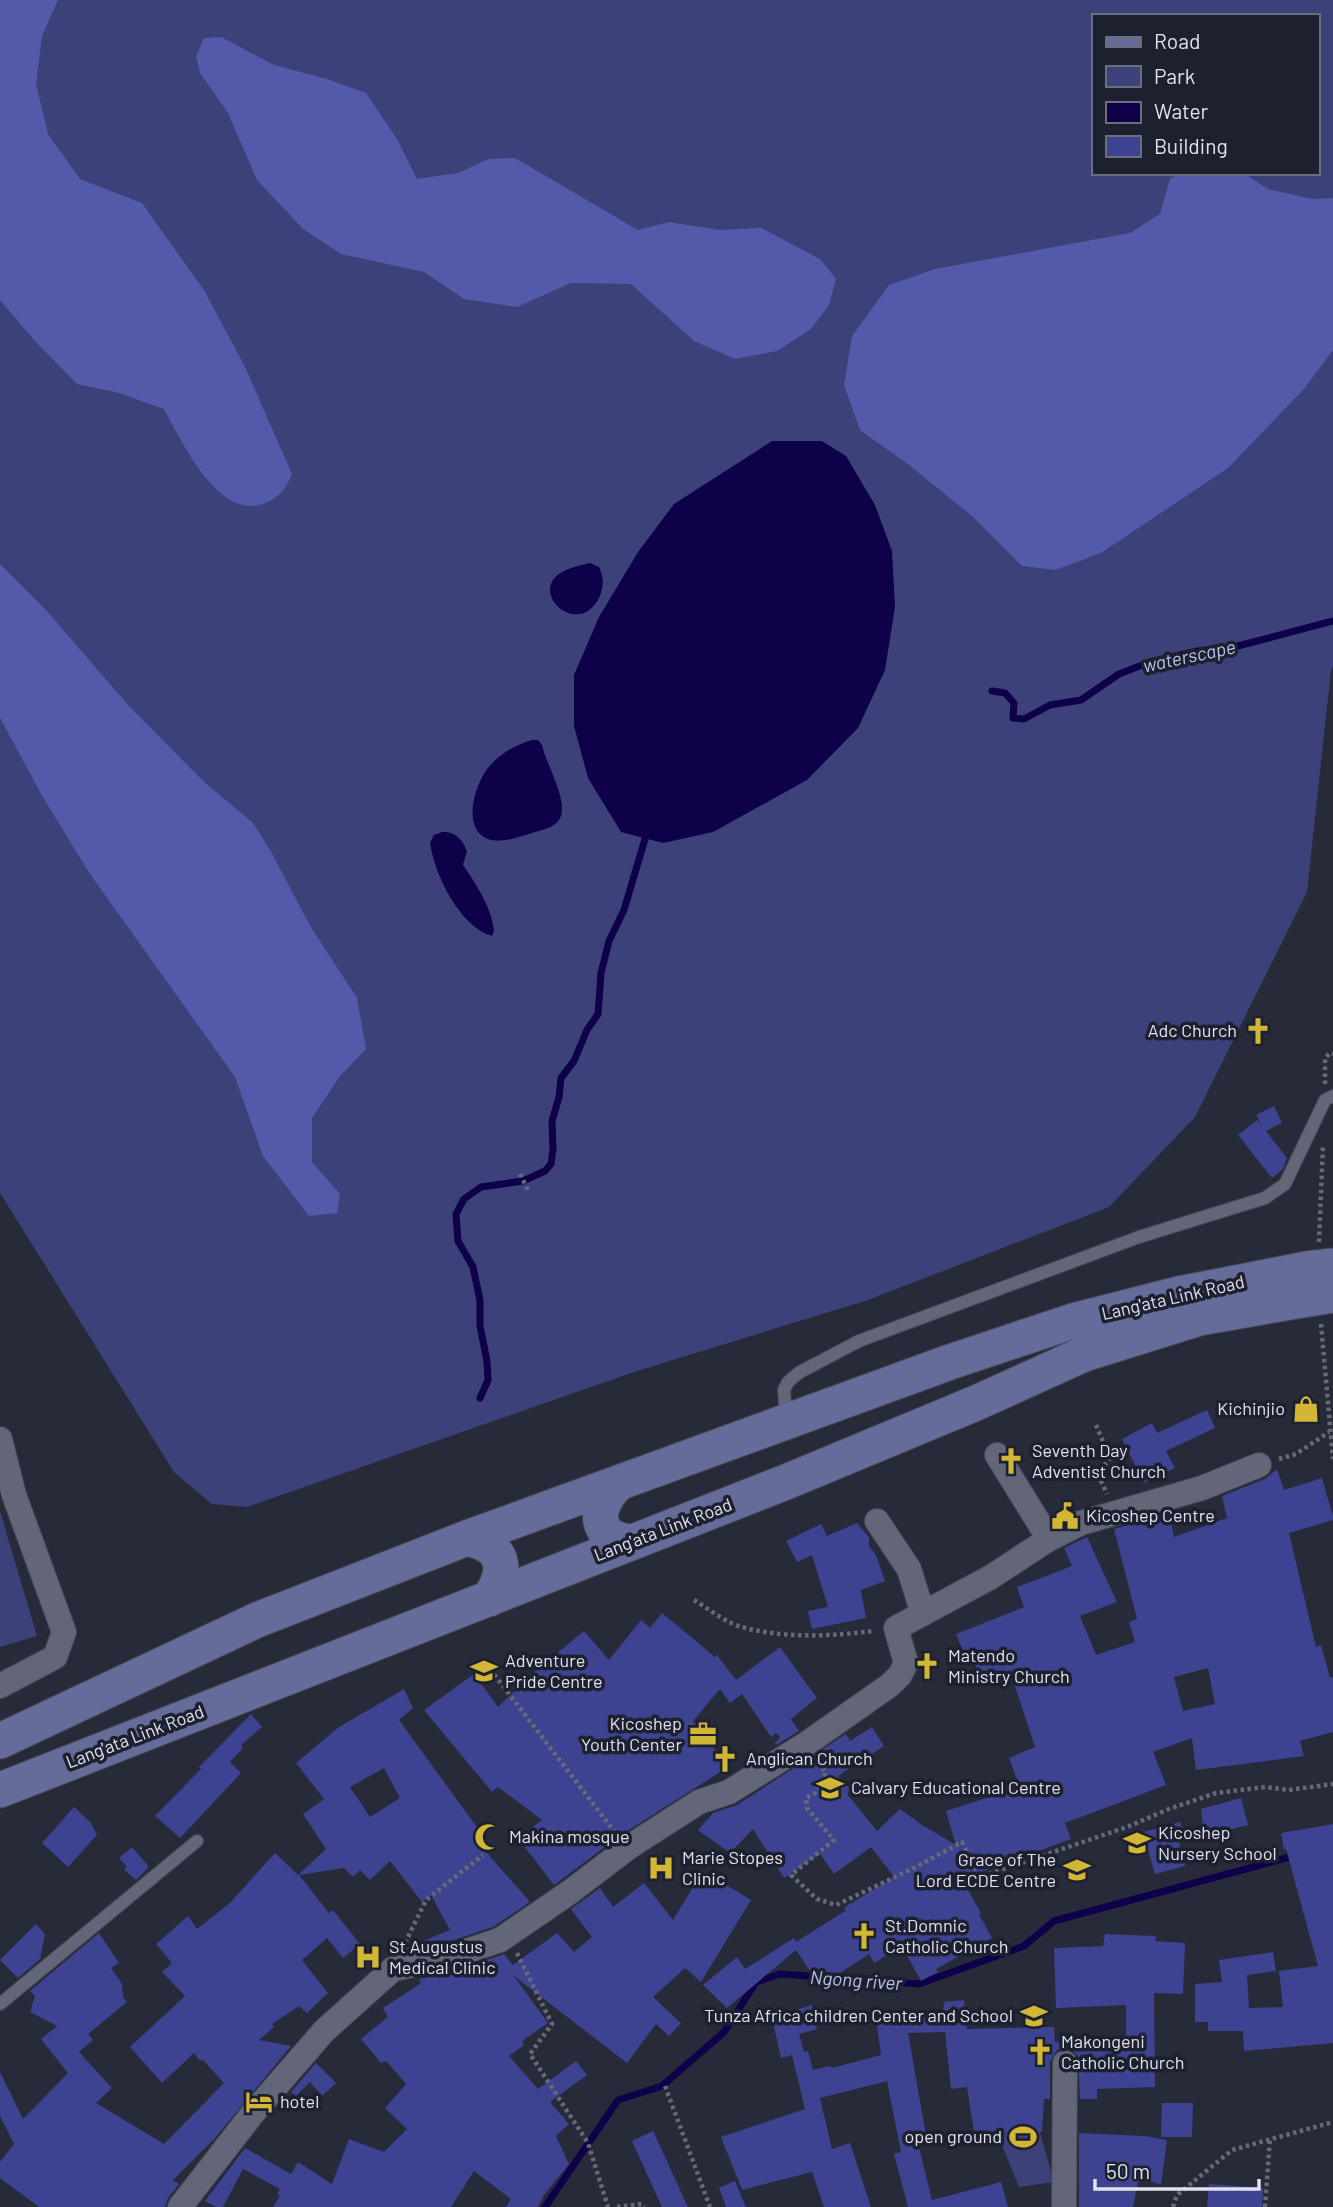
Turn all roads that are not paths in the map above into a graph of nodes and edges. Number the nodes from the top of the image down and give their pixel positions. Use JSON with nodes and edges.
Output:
{"nodes":[{"id":1,"x":1333,"y":1096,"type":"edge"},
{"id":2,"x":1319,"y":1282,"type":"edge"},
{"id":3,"x":787,"y":1422,"type":"junction"},
{"id":4,"x":0,"y":1439,"type":"edge"},
{"id":5,"x":997,"y":1455,"type":"dead end"},
{"id":6,"x":1259,"y":1465,"type":"road end"},
{"id":7,"x":619,"y":1483,"type":"junction"},
{"id":8,"x":877,"y":1521,"type":"dead end"},
{"id":9,"x":467,"y":1538,"type":"junction"},
{"id":10,"x":1049,"y":1539,"type":"junction"},
{"id":11,"x":632,"y":1542,"type":"junction"},
{"id":12,"x":489,"y":1599,"type":"junction"},
{"id":13,"x":923,"y":1614,"type":"junction"},
{"id":14,"x":0,"y":1686,"type":"edge"},
{"id":15,"x":0,"y":1741,"type":"edge"},
{"id":16,"x":0,"y":1790,"type":"edge"},
{"id":17,"x":197,"y":1841,"type":"dead end"},
{"id":18,"x":0,"y":2004,"type":"edge"},
{"id":19,"x":1065,"y":2063,"type":"dead end"},
{"id":20,"x":180,"y":2207,"type":"edge"},
{"id":21,"x":1064,"y":2207,"type":"edge"}],
"edges":[{"from":1,"to":3,"type":"lane"},
{"from":2,"to":3,"type":"main road","name":"Lang'ata Link Road"},
{"from":2,"to":11,"type":"main road","name":"Lang'ata Link Road"},
{"from":3,"to":7,"type":"main road","name":"Lang'ata Link Road"},
{"from":4,"to":14,"type":"street"},
{"from":5,"to":10,"type":"street"},
{"from":6,"to":10,"type":"street"},
{"from":7,"to":9,"type":"main road","name":"Lang'ata Link Road"},
{"from":7,"to":11,"type":"main road"},
{"from":8,"to":13,"type":"street"},
{"from":9,"to":12,"type":"main road"},
{"from":9,"to":15,"type":"main road","name":"Lang'ata Link Road"},
{"from":10,"to":13,"type":"street"},
{"from":11,"to":12,"type":"main road","name":"Lang'ata Link Road"},
{"from":12,"to":16,"type":"main road","name":"Lang'ata Link Road"},
{"from":13,"to":20,"type":"street"},
{"from":17,"to":18,"type":"lane"},
{"from":19,"to":21,"type":"street"}]}
